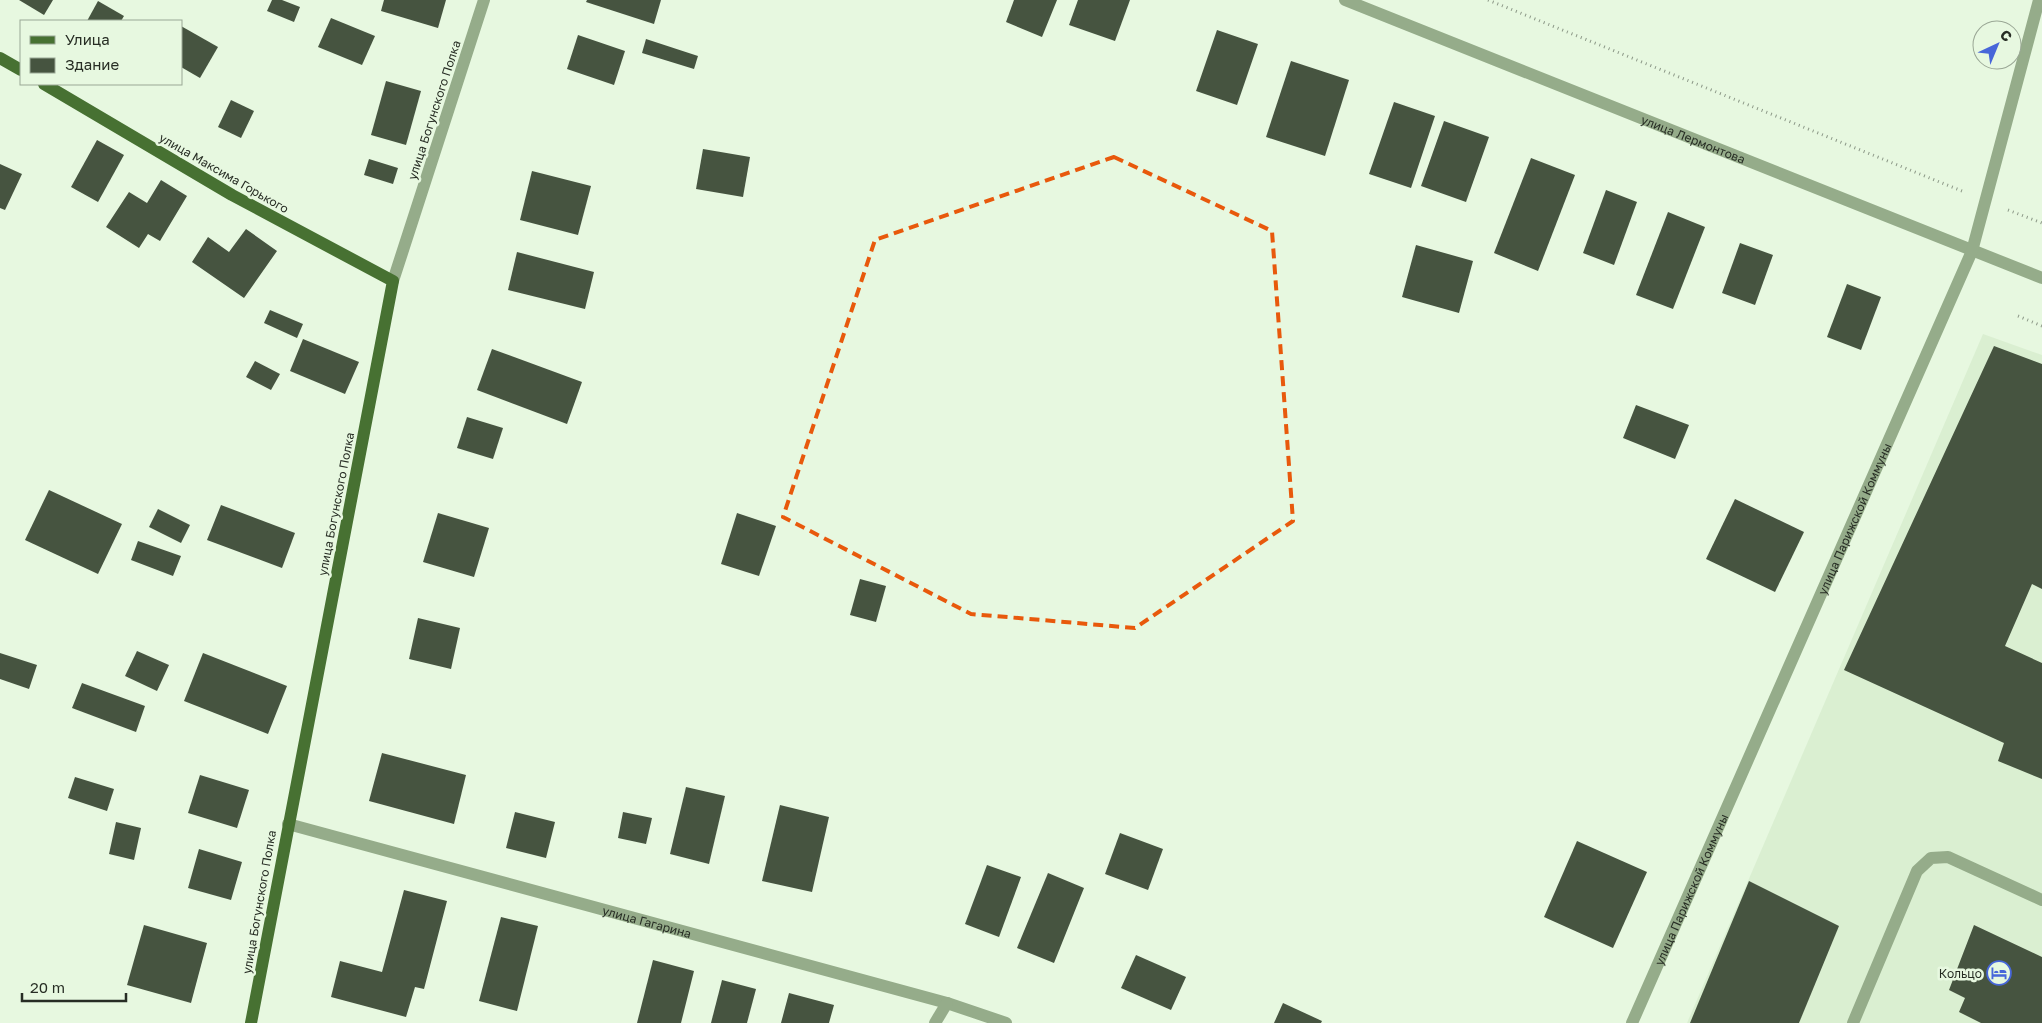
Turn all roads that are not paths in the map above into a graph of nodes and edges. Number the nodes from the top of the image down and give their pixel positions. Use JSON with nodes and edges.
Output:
{"nodes":[{"id":1,"x":484,"y":0,"type":"edge"},
{"id":2,"x":1345,"y":0,"type":"edge"},
{"id":3,"x":2039,"y":0,"type":"edge"},
{"id":4,"x":0,"y":58,"type":"edge"},
{"id":5,"x":20,"y":69,"type":"edge"},
{"id":6,"x":46,"y":85,"type":"edge"},
{"id":7,"x":1972,"y":250,"type":"junction"},
{"id":8,"x":2042,"y":278,"type":"edge"},
{"id":9,"x":393,"y":281,"type":"junction"},
{"id":10,"x":288,"y":824,"type":"junction"},
{"id":11,"x":2042,"y":900,"type":"edge"},
{"id":12,"x":947,"y":1003,"type":"junction"},
{"id":13,"x":1856,"y":1022,"type":"edge"},
{"id":14,"x":251,"y":1023,"type":"edge"},
{"id":15,"x":935,"y":1023,"type":"edge"},
{"id":16,"x":1006,"y":1023,"type":"edge"},
{"id":17,"x":1632,"y":1023,"type":"edge"}],
"edges":[{"from":1,"to":9,"type":"street","name":"улица Богунского Полка"},
{"from":2,"to":7,"type":"street","name":"улица Лермонтова"},
{"from":3,"to":7,"type":"street","name":"улица Парижской Коммуны"},
{"from":4,"to":5,"type":"main road"},
{"from":6,"to":9,"type":"main road","name":"улица Максима Горького"},
{"from":7,"to":8,"type":"street","name":"улица Лермонтова"},
{"from":7,"to":17,"type":"street","name":"улица Парижской Коммуны"},
{"from":9,"to":10,"type":"main road","name":"улица Богунского Полка"},
{"from":10,"to":12,"type":"street","name":"улица Гагарина"},
{"from":10,"to":14,"type":"main road","name":"улица Богунского Полка"},
{"from":11,"to":13,"type":"street"},
{"from":12,"to":15,"type":"street"},
{"from":12,"to":16,"type":"street","name":"улица Гагарина"}]}
